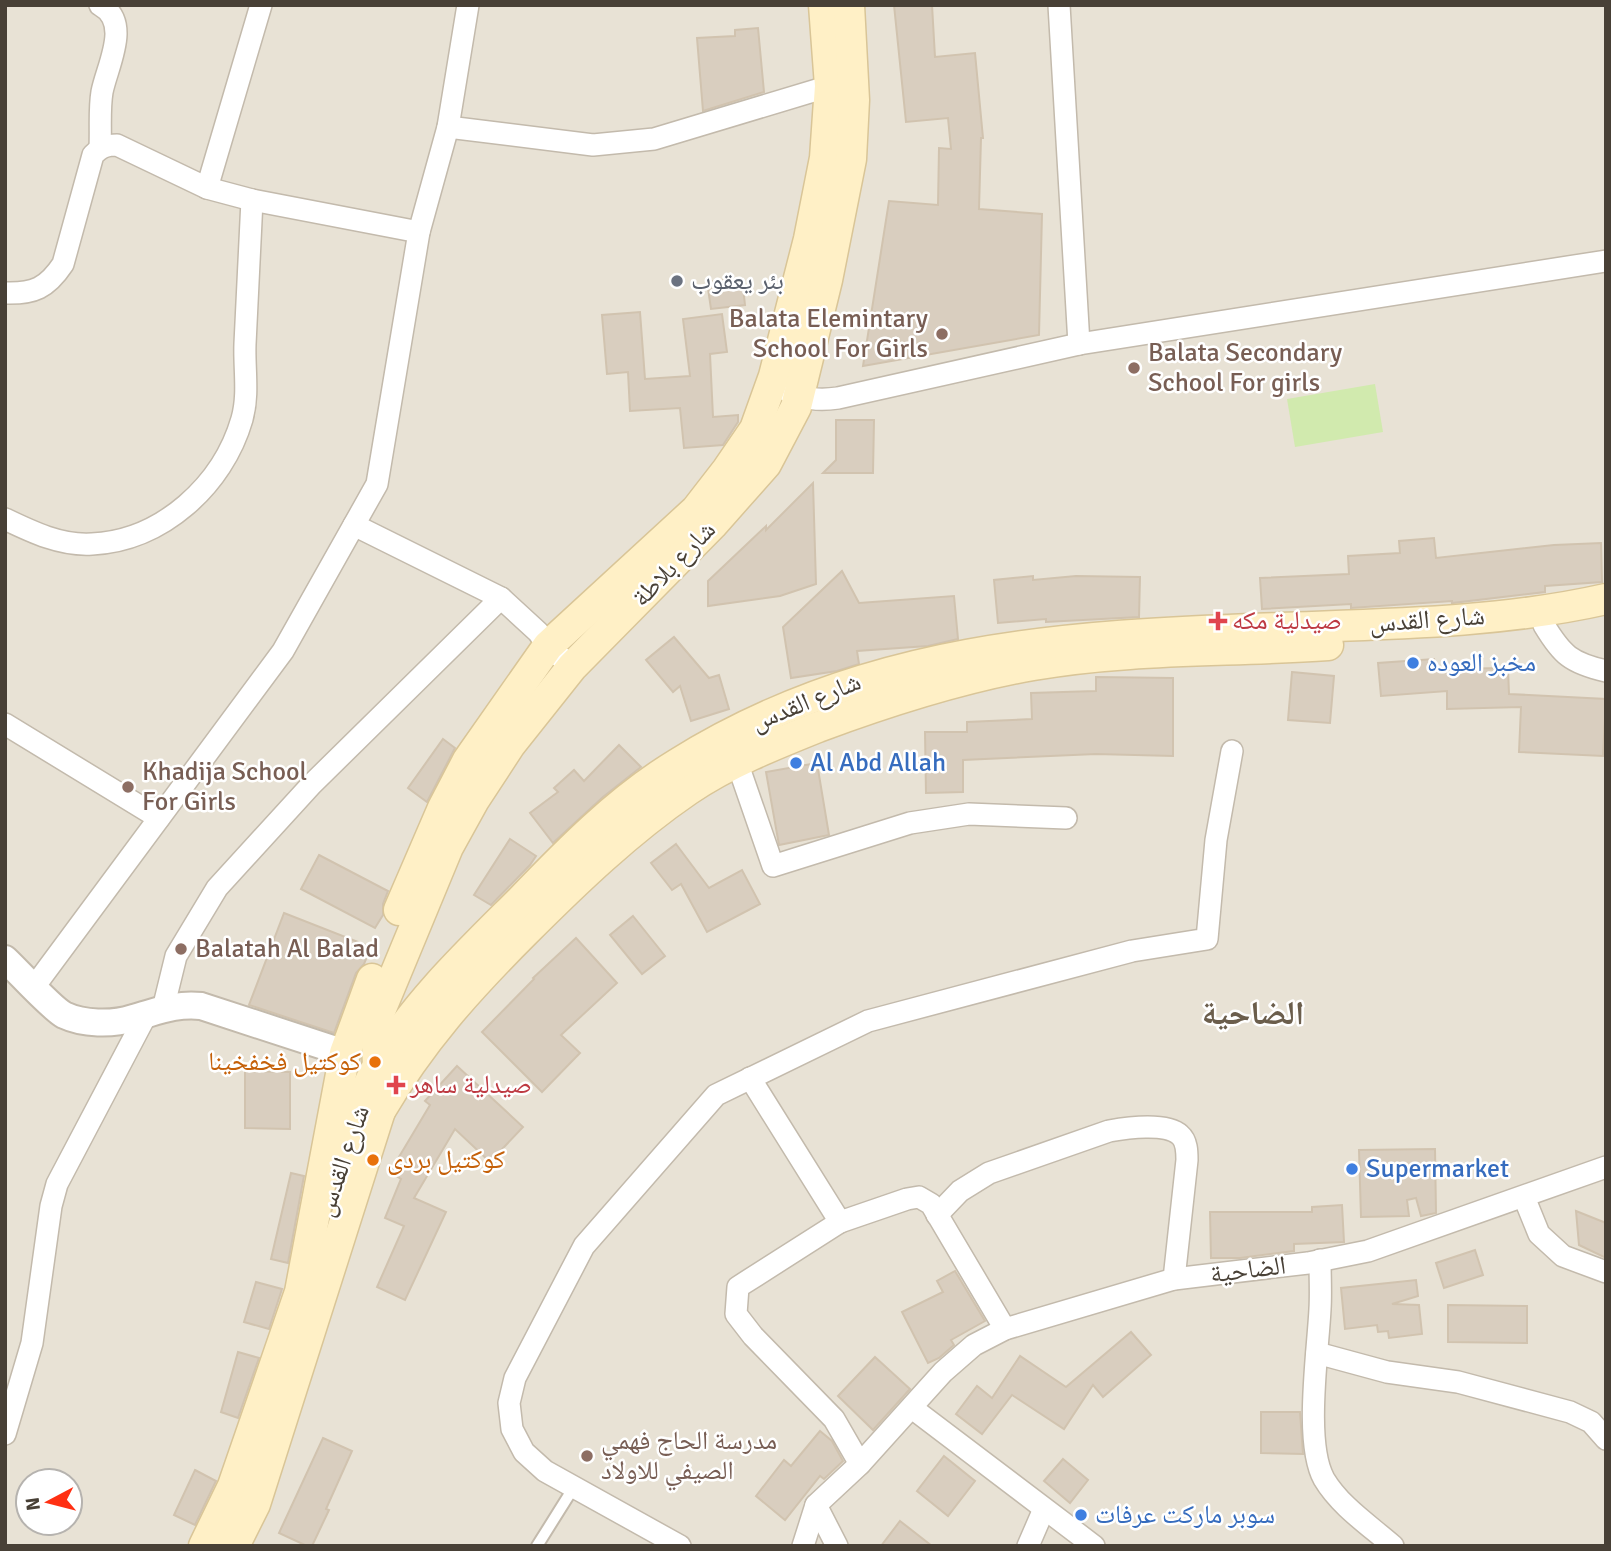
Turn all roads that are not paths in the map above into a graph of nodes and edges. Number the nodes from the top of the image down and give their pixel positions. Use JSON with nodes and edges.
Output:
{"nodes":[{"id":1,"x":100,"y":5,"type":"edge"},
{"id":2,"x":261,"y":5,"type":"edge"},
{"id":3,"x":468,"y":5,"type":"edge"},
{"id":4,"x":824,"y":5,"type":"edge"},
{"id":5,"x":849,"y":5,"type":"edge"},
{"id":6,"x":1059,"y":5,"type":"edge"},
{"id":7,"x":830,"y":86,"type":"junction"},
{"id":8,"x":448,"y":127,"type":"junction"},
{"id":9,"x":100,"y":148,"type":"junction"},
{"id":10,"x":207,"y":188,"type":"junction"},
{"id":11,"x":252,"y":200,"type":"junction"},
{"id":12,"x":419,"y":232,"type":"junction"},
{"id":13,"x":1606,"y":261,"type":"edge"},
{"id":14,"x":5,"y":293,"type":"edge"},
{"id":15,"x":1079,"y":344,"type":"junction"},
{"id":16,"x":772,"y":383,"type":"junction"},
{"id":17,"x":799,"y":396,"type":"junction"},
{"id":18,"x":5,"y":519,"type":"edge"},
{"id":19,"x":354,"y":525,"type":"junction"},
{"id":20,"x":501,"y":598,"type":"junction"},
{"id":21,"x":1606,"y":599,"type":"edge"},
{"id":22,"x":1606,"y":614,"type":"edge"},
{"id":23,"x":1544,"y":625,"type":"junction"},
{"id":24,"x":548,"y":646,"type":"junction"},
{"id":25,"x":572,"y":667,"type":"junction"},
{"id":26,"x":1606,"y":671,"type":"edge"},
{"id":27,"x":5,"y":725,"type":"edge"},
{"id":28,"x":1232,"y":751,"type":"dead end"},
{"id":29,"x":737,"y":762,"type":"junction"},
{"id":30,"x":159,"y":818,"type":"junction"},
{"id":31,"x":1066,"y":818,"type":"dead end"},
{"id":32,"x":5,"y":959,"type":"edge"},
{"id":33,"x":34,"y":987,"type":"junction"},
{"id":34,"x":154,"y":1012,"type":"junction"},
{"id":35,"x":345,"y":1053,"type":"junction"},
{"id":36,"x":379,"y":1071,"type":"junction"},
{"id":37,"x":750,"y":1078,"type":"junction"},
{"id":38,"x":380,"y":1111,"type":"junction"},
{"id":39,"x":1606,"y":1167,"type":"edge"},
{"id":40,"x":1524,"y":1197,"type":"junction"},
{"id":41,"x":937,"y":1215,"type":"junction"},
{"id":42,"x":840,"y":1222,"type":"junction"},
{"id":43,"x":1320,"y":1261,"type":"junction"},
{"id":44,"x":1606,"y":1272,"type":"edge"},
{"id":45,"x":1174,"y":1279,"type":"junction"},
{"id":46,"x":300,"y":1292,"type":"junction"},
{"id":47,"x":1005,"y":1329,"type":"junction"},
{"id":48,"x":1317,"y":1353,"type":"junction"},
{"id":49,"x":912,"y":1408,"type":"junction"},
{"id":50,"x":5,"y":1434,"type":"edge"},
{"id":51,"x":1606,"y":1439,"type":"edge"},
{"id":52,"x":860,"y":1464,"type":"junction"},
{"id":53,"x":574,"y":1487,"type":"junction"},
{"id":54,"x":816,"y":1505,"type":"junction"},
{"id":55,"x":1044,"y":1509,"type":"junction"},
{"id":56,"x":204,"y":1546,"type":"edge"},
{"id":57,"x":234,"y":1546,"type":"edge"},
{"id":58,"x":537,"y":1546,"type":"edge"},
{"id":59,"x":680,"y":1546,"type":"edge"},
{"id":60,"x":803,"y":1546,"type":"edge"},
{"id":61,"x":837,"y":1546,"type":"edge"},
{"id":62,"x":1028,"y":1546,"type":"edge"},
{"id":63,"x":1094,"y":1546,"type":"edge"},
{"id":64,"x":1393,"y":1546,"type":"edge"}],
"edges":[{"from":1,"to":9,"type":"street"},
{"from":2,"to":10,"type":"street"},
{"from":3,"to":8,"type":"street"},
{"from":4,"to":7,"type":"main road","name":"شارع بلاطة"},
{"from":5,"to":17,"type":"main road","name":"شارع بلاطة"},
{"from":6,"to":15,"type":"street"},
{"from":7,"to":8,"type":"street"},
{"from":7,"to":16,"type":"main road","name":"شارع بلاطة"},
{"from":8,"to":12,"type":"street"},
{"from":9,"to":10,"type":"street"},
{"from":9,"to":14,"type":"street"},
{"from":10,"to":11,"type":"street"},
{"from":11,"to":12,"type":"street"},
{"from":11,"to":18,"type":"street"},
{"from":12,"to":19,"type":"street"},
{"from":13,"to":15,"type":"street"},
{"from":15,"to":17,"type":"street"},
{"from":16,"to":17,"type":"street"},
{"from":16,"to":24,"type":"main road","name":"شارع بلاطة"},
{"from":17,"to":25,"type":"main road","name":"شارع بلاطة"},
{"from":19,"to":20,"type":"street"},
{"from":19,"to":30,"type":"street"},
{"from":20,"to":24,"type":"street"},
{"from":20,"to":34,"type":"street"},
{"from":21,"to":36,"type":"main road","name":"شارع القدس"},
{"from":22,"to":23,"type":"main road","name":"شارع القدس"},
{"from":23,"to":26,"type":"street"},
{"from":23,"to":29,"type":"main road","name":"شارع القدس"},
{"from":24,"to":25,"type":"street"},
{"from":24,"to":35,"type":"main road","name":"شارع بلاطة"},
{"from":25,"to":36,"type":"main road","name":"شارع بلاطة"},
{"from":27,"to":30,"type":"street"},
{"from":28,"to":37,"type":"street"},
{"from":29,"to":31,"type":"street"},
{"from":29,"to":38,"type":"main road","name":"شارع القدس"},
{"from":30,"to":33,"type":"street"},
{"from":32,"to":33,"type":"street"},
{"from":33,"to":34,"type":"street"},
{"from":34,"to":35,"type":"street"},
{"from":34,"to":50,"type":"street"},
{"from":35,"to":46,"type":"main road","name":"شارع بلاطة"},
{"from":36,"to":38,"type":"main road","name":"شارع بلاطة"},
{"from":36,"to":46,"type":"main road","name":"شارع القدس"},
{"from":37,"to":42,"type":"street"},
{"from":37,"to":53,"type":"street"},
{"from":38,"to":57,"type":"main road"},
{"from":39,"to":40,"type":"street","name":"الضاحية"},
{"from":40,"to":43,"type":"street","name":"الضاحية"},
{"from":40,"to":44,"type":"street"},
{"from":41,"to":42,"type":"street"},
{"from":41,"to":45,"type":"street"},
{"from":41,"to":47,"type":"street"},
{"from":42,"to":52,"type":"street"},
{"from":43,"to":45,"type":"street","name":"الضاحية"},
{"from":43,"to":48,"type":"street"},
{"from":45,"to":47,"type":"street","name":"الضاحية"},
{"from":46,"to":56,"type":"main road"},
{"from":47,"to":49,"type":"street","name":"الضاحية"},
{"from":48,"to":51,"type":"street"},
{"from":48,"to":64,"type":"street"},
{"from":49,"to":52,"type":"street","name":"الضاحية"},
{"from":49,"to":55,"type":"street"},
{"from":52,"to":54,"type":"street","name":"الضاحية"},
{"from":53,"to":58,"type":"lane"},
{"from":53,"to":59,"type":"street"},
{"from":54,"to":60,"type":"street","name":"الضاحية"},
{"from":54,"to":61,"type":"street"},
{"from":55,"to":62,"type":"street"},
{"from":55,"to":63,"type":"street"}]}
